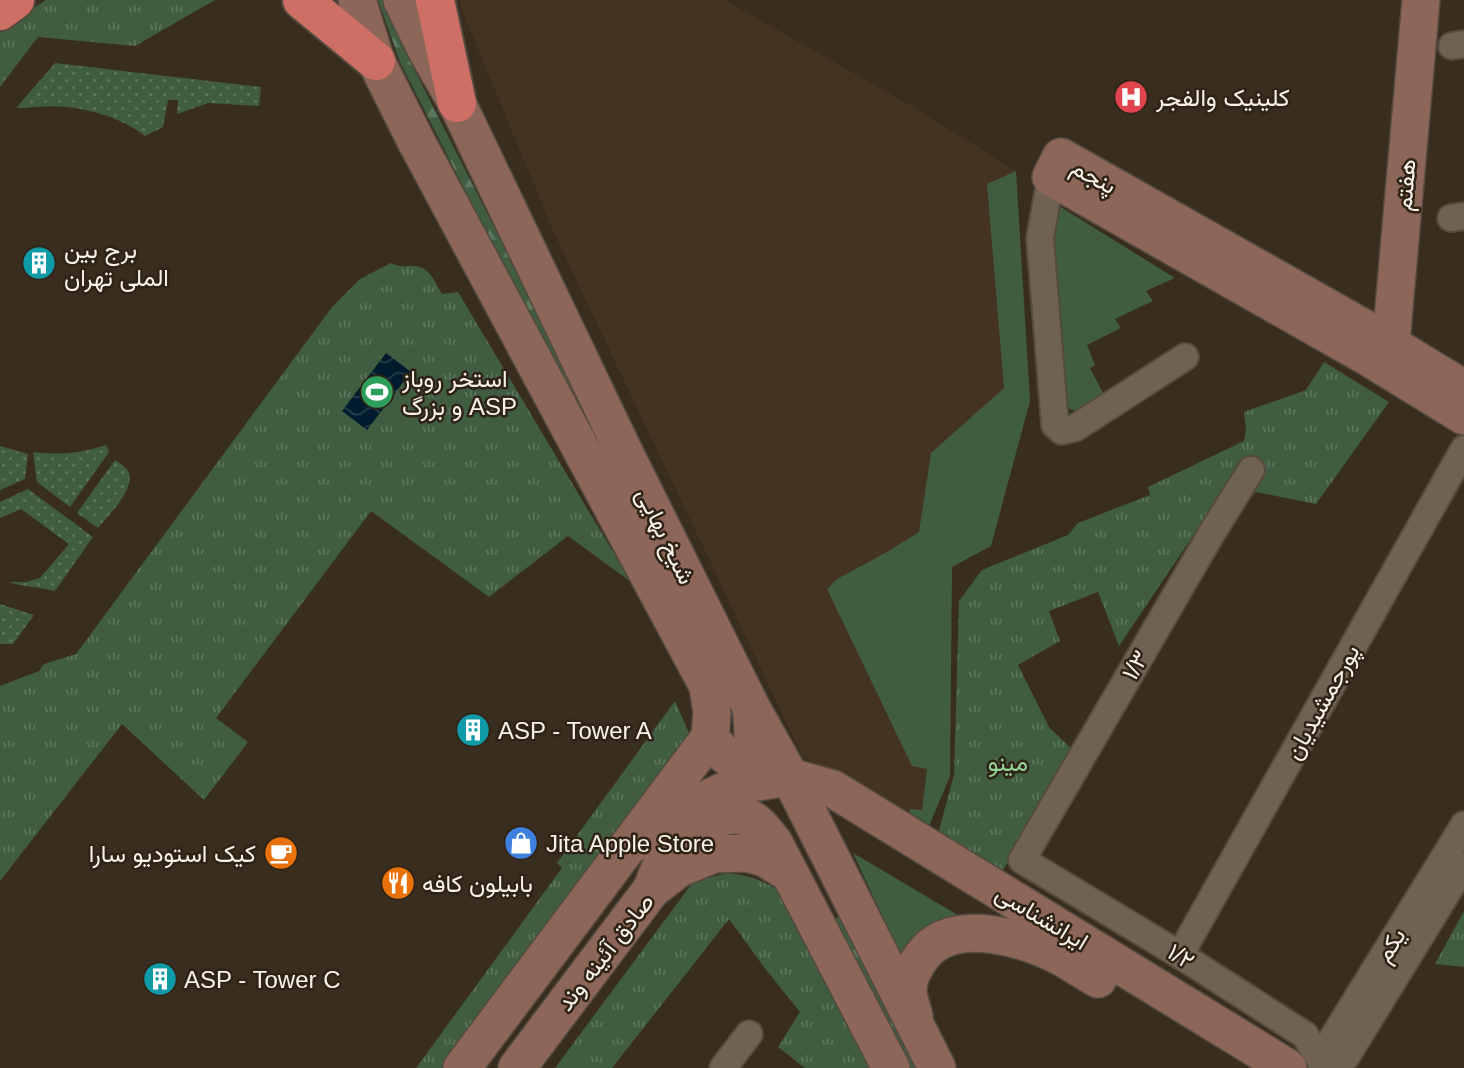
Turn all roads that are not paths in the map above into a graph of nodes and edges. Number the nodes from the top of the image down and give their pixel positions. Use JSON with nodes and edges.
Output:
{"nodes":[{"id":1,"x":15,"y":0,"type":"edge"},
{"id":2,"x":302,"y":0,"type":"edge"},
{"id":3,"x":358,"y":0,"type":"edge"},
{"id":4,"x":402,"y":0,"type":"edge"},
{"id":5,"x":435,"y":0,"type":"edge"},
{"id":6,"x":1398,"y":0,"type":"edge"},
{"id":7,"x":1421,"y":0,"type":"edge"},
{"id":8,"x":0,"y":11,"type":"edge"},
{"id":9,"x":376,"y":61,"type":"junction"},
{"id":10,"x":457,"y":103,"type":"junction"},
{"id":11,"x":1051,"y":177,"type":"joint"},
{"id":12,"x":1379,"y":350,"type":"junction"},
{"id":13,"x":1185,"y":357,"type":"dead end"},
{"id":14,"x":1464,"y":389,"type":"edge"},
{"id":15,"x":1464,"y":416,"type":"edge"},
{"id":16,"x":1464,"y":449,"type":"edge"},
{"id":17,"x":1251,"y":470,"type":"dead end"},
{"id":18,"x":751,"y":707,"type":"junction"},
{"id":19,"x":710,"y":737,"type":"junction"},
{"id":20,"x":790,"y":777,"type":"junction"},
{"id":21,"x":1464,"y":825,"type":"edge"},
{"id":22,"x":625,"y":849,"type":"junction"},
{"id":23,"x":1022,"y":860,"type":"joint"},
{"id":24,"x":1464,"y":865,"type":"edge"},
{"id":25,"x":831,"y":952,"type":"junction"},
{"id":26,"x":1180,"y":955,"type":"junction"},
{"id":27,"x":916,"y":1028,"type":"junction"},
{"id":28,"x":749,"y":1034,"type":"dead end"},
{"id":29,"x":462,"y":1068,"type":"edge"},
{"id":30,"x":517,"y":1068,"type":"edge"},
{"id":31,"x":723,"y":1068,"type":"edge"},
{"id":32,"x":891,"y":1068,"type":"edge"},
{"id":33,"x":937,"y":1068,"type":"edge"},
{"id":34,"x":1242,"y":1068,"type":"edge"},
{"id":35,"x":1288,"y":1068,"type":"edge"},
{"id":36,"x":1325,"y":1068,"type":"edge"}],
"edges":[{"from":1,"to":8,"type":"highway"},
{"from":2,"to":9,"type":"highway"},
{"from":3,"to":9,"type":"main road","name":"شیخ بهایی"},
{"from":4,"to":10,"type":"main road","name":"شیخ بهایی"},
{"from":5,"to":10,"type":"highway"},
{"from":6,"to":12,"type":"main road","name":"هفتم"},
{"from":7,"to":12,"type":"main road","name":"هفتم"},
{"from":9,"to":19,"type":"main road","name":"شیخ بهایی"},
{"from":10,"to":18,"type":"main road","name":"شیخ بهایی"},
{"from":11,"to":12,"type":"main road","name":"پنجم"},
{"from":11,"to":13,"type":"street"},
{"from":12,"to":14,"type":"main road"},
{"from":12,"to":15,"type":"main road"},
{"from":16,"to":26,"type":"street","name":"پورجمشیدیان"},
{"from":17,"to":23,"type":"street","name":"۱/۳"},
{"from":18,"to":19,"type":"main road"},
{"from":18,"to":20,"type":"main road","name":"شیخ بهایی"},
{"from":19,"to":22,"type":"main road","name":"صادق آئینه وند"},
{"from":20,"to":22,"type":"main road"},
{"from":20,"to":25,"type":"main road"},
{"from":20,"to":27,"type":"main road","name":"شیخ بهایی"},
{"from":20,"to":35,"type":"main road","name":"ایرانشناسی"},
{"from":21,"to":36,"type":"street","name":"یکم"},
{"from":22,"to":29,"type":"main road","name":"صادق آئینه وند"},
{"from":23,"to":26,"type":"street","name":"۱/۲"},
{"from":24,"to":36,"type":"street","name":"یکم"},
{"from":25,"to":30,"type":"main road","name":"صادق آئینه وند"},
{"from":25,"to":32,"type":"main road"},
{"from":26,"to":36,"type":"street","name":"۱/۲"},
{"from":27,"to":33,"type":"main road","name":"شیخ بهایی"},
{"from":27,"to":34,"type":"main road","name":"ایرانشناسی"},
{"from":28,"to":31,"type":"street"}]}
